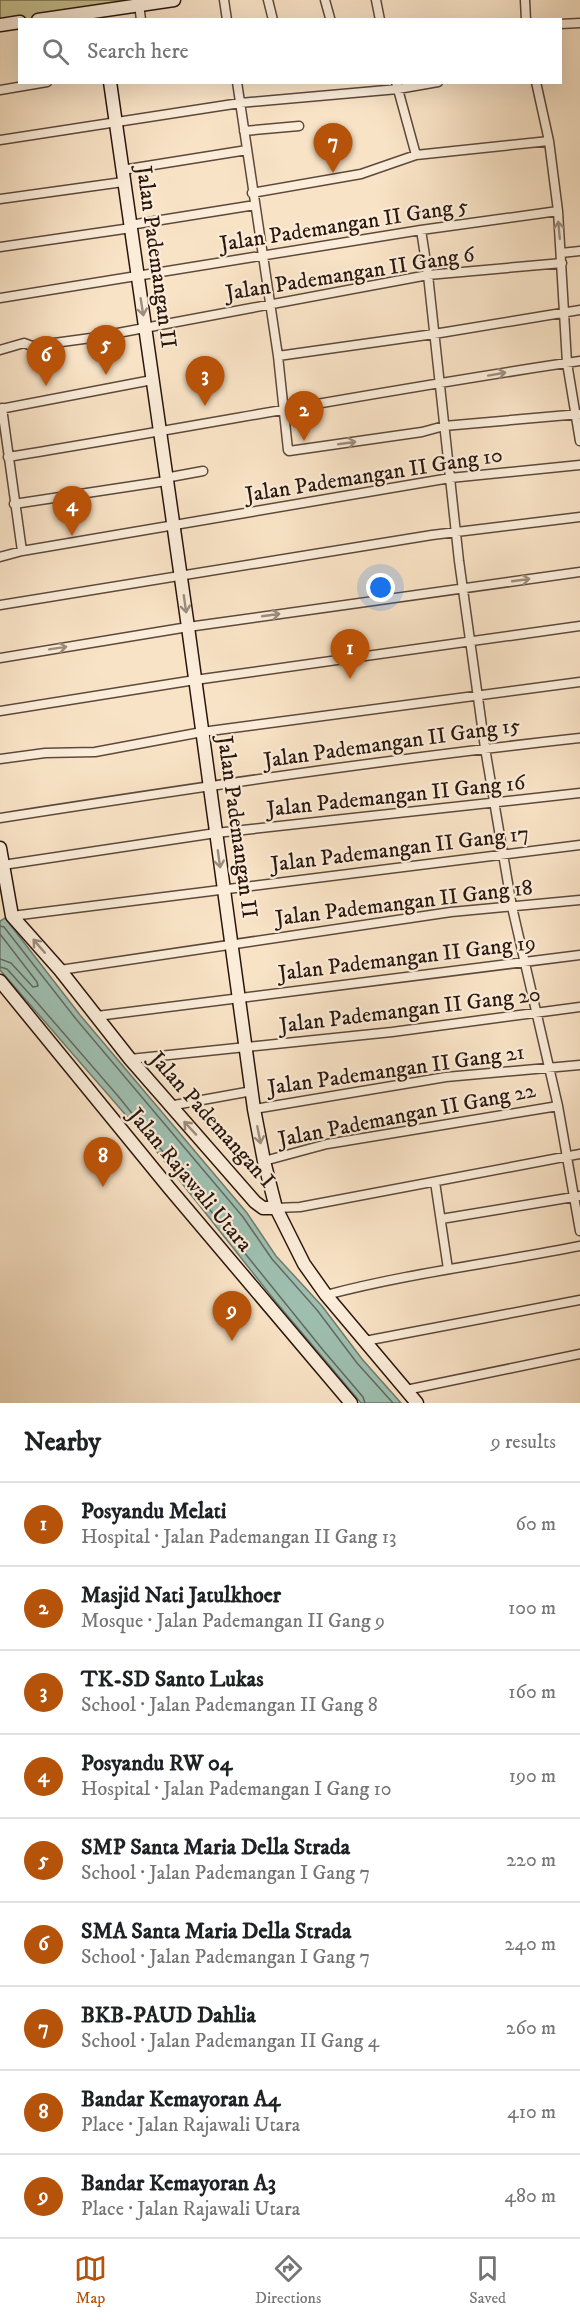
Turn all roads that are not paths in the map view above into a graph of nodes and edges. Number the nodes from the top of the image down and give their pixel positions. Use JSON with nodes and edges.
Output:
{"nodes":[{"id":1,"x":174,"y":0,"type":"edge"},
{"id":2,"x":224,"y":0,"type":"edge"},
{"id":3,"x":268,"y":0,"type":"edge"},
{"id":4,"x":325,"y":0,"type":"edge"},
{"id":5,"x":376,"y":0,"type":"edge"},
{"id":6,"x":525,"y":0,"type":"edge"},
{"id":7,"x":138,"y":4,"type":"junction"},
{"id":8,"x":99,"y":9,"type":"edge"},
{"id":9,"x":49,"y":18,"type":"edge"},
{"id":10,"x":141,"y":18,"type":"edge"},
{"id":11,"x":227,"y":18,"type":"edge"},
{"id":12,"x":272,"y":18,"type":"edge"},
{"id":13,"x":330,"y":18,"type":"edge"},
{"id":14,"x":380,"y":18,"type":"edge"},
{"id":15,"x":526,"y":18,"type":"edge"},
{"id":16,"x":18,"y":22,"type":"edge"},
{"id":17,"x":580,"y":23,"type":"edge"},
{"id":18,"x":562,"y":24,"type":"edge"},
{"id":19,"x":0,"y":25,"type":"edge"},
{"id":20,"x":35,"y":84,"type":"edge"},
{"id":21,"x":110,"y":84,"type":"edge"},
{"id":22,"x":237,"y":84,"type":"edge"},
{"id":23,"x":418,"y":84,"type":"edge"},
{"id":24,"x":536,"y":84,"type":"edge"},
{"id":25,"x":397,"y":86,"type":"edge"},
{"id":26,"x":0,"y":90,"type":"edge"},
{"id":27,"x":240,"y":103,"type":"junction"},
{"id":28,"x":116,"y":122,"type":"junction"},
{"id":29,"x":299,"y":126,"type":"dead end"},
{"id":30,"x":244,"y":131,"type":"junction"},
{"id":31,"x":0,"y":140,"type":"edge"},
{"id":32,"x":549,"y":141,"type":"junction"},
{"id":33,"x":248,"y":150,"type":"junction"},
{"id":34,"x":416,"y":155,"type":"junction"},
{"id":35,"x":122,"y":176,"type":"junction"},
{"id":36,"x":252,"y":194,"type":"junction"},
{"id":37,"x":0,"y":199,"type":"edge"},
{"id":38,"x":255,"y":206,"type":"junction"},
{"id":39,"x":558,"y":211,"type":"junction"},
{"id":40,"x":130,"y":227,"type":"junction"},
{"id":41,"x":421,"y":230,"type":"junction"},
{"id":42,"x":0,"y":247,"type":"edge"},
{"id":43,"x":580,"y":251,"type":"edge"},
{"id":44,"x":561,"y":253,"type":"junction"},
{"id":45,"x":262,"y":255,"type":"junction"},
{"id":46,"x":562,"y":263,"type":"junction"},
{"id":47,"x":429,"y":275,"type":"junction"},
{"id":48,"x":137,"y":276,"type":"junction"},
{"id":49,"x":0,"y":298,"type":"edge"},
{"id":50,"x":269,"y":304,"type":"junction"},
{"id":51,"x":580,"y":310,"type":"edge"},
{"id":52,"x":565,"y":312,"type":"junction"},
{"id":53,"x":145,"y":328,"type":"junction"},
{"id":54,"x":434,"y":334,"type":"junction"},
{"id":55,"x":0,"y":350,"type":"edge"},
{"id":56,"x":278,"y":356,"type":"junction"},
{"id":57,"x":580,"y":361,"type":"edge"},
{"id":58,"x":567,"y":363,"type":"junction"},
{"id":59,"x":152,"y":380,"type":"junction"},
{"id":60,"x":440,"y":384,"type":"junction"},
{"id":61,"x":1,"y":409,"type":"edge"},
{"id":62,"x":284,"y":409,"type":"junction"},
{"id":63,"x":578,"y":414,"type":"edge"},
{"id":64,"x":444,"y":426,"type":"junction"},
{"id":65,"x":159,"y":432,"type":"junction"},
{"id":66,"x":580,"y":441,"type":"edge"},
{"id":67,"x":8,"y":457,"type":"junction"},
{"id":68,"x":580,"y":465,"type":"edge"},
{"id":69,"x":203,"y":471,"type":"dead end"},
{"id":70,"x":450,"y":478,"type":"junction"},
{"id":71,"x":165,"y":480,"type":"junction"},
{"id":72,"x":14,"y":504,"type":"junction"},
{"id":73,"x":580,"y":518,"type":"edge"},
{"id":74,"x":174,"y":526,"type":"junction"},
{"id":75,"x":456,"y":531,"type":"junction"},
{"id":76,"x":22,"y":551,"type":"junction"},
{"id":77,"x":0,"y":557,"type":"edge"},
{"id":78,"x":580,"y":572,"type":"edge"},
{"id":79,"x":181,"y":577,"type":"junction"},
{"id":80,"x":463,"y":587,"type":"junction"},
{"id":81,"x":0,"y":604,"type":"edge"},
{"id":82,"x":580,"y":626,"type":"edge"},
{"id":83,"x":188,"y":627,"type":"junction"},
{"id":84,"x":469,"y":640,"type":"junction"},
{"id":85,"x":0,"y":658,"type":"edge"},
{"id":86,"x":195,"y":680,"type":"junction"},
{"id":87,"x":580,"y":682,"type":"edge"},
{"id":88,"x":477,"y":695,"type":"junction"},
{"id":89,"x":0,"y":711,"type":"edge"},
{"id":90,"x":202,"y":732,"type":"junction"},
{"id":91,"x":580,"y":738,"type":"edge"},
{"id":92,"x":485,"y":748,"type":"junction"},
{"id":93,"x":0,"y":759,"type":"edge"},
{"id":94,"x":209,"y":785,"type":"junction"},
{"id":95,"x":580,"y":793,"type":"edge"},
{"id":96,"x":494,"y":803,"type":"junction"},
{"id":97,"x":0,"y":818,"type":"edge"},
{"id":98,"x":220,"y":833,"type":"junction"},
{"id":99,"x":580,"y":845,"type":"edge"},
{"id":100,"x":0,"y":848,"type":"edge"},
{"id":101,"x":503,"y":853,"type":"junction"},
{"id":102,"x":3,"y":865,"type":"junction"},
{"id":103,"x":224,"y":891,"type":"junction"},
{"id":104,"x":580,"y":900,"type":"edge"},
{"id":105,"x":512,"y":907,"type":"junction"},
{"id":106,"x":12,"y":916,"type":"junction"},
{"id":107,"x":232,"y":943,"type":"junction"},
{"id":108,"x":580,"y":955,"type":"edge"},
{"id":109,"x":523,"y":961,"type":"junction"},
{"id":110,"x":60,"y":970,"type":"junction"},
{"id":111,"x":0,"y":981,"type":"edge"},
{"id":112,"x":238,"y":997,"type":"junction"},
{"id":113,"x":580,"y":1007,"type":"edge"},
{"id":114,"x":535,"y":1013,"type":"junction"},
{"id":115,"x":97,"y":1016,"type":"junction"},
{"id":116,"x":245,"y":1048,"type":"junction"},
{"id":117,"x":130,"y":1059,"type":"junction"},
{"id":118,"x":580,"y":1065,"type":"edge"},
{"id":119,"x":549,"y":1068,"type":"junction"},
{"id":120,"x":252,"y":1091,"type":"junction"},
{"id":121,"x":169,"y":1106,"type":"junction"},
{"id":122,"x":558,"y":1106,"type":"junction"},
{"id":123,"x":254,"y":1109,"type":"junction"},
{"id":124,"x":580,"y":1154,"type":"edge"},
{"id":125,"x":568,"y":1156,"type":"junction"},
{"id":126,"x":264,"y":1161,"type":"junction"},
{"id":127,"x":435,"y":1182,"type":"junction"},
{"id":128,"x":577,"y":1197,"type":"edge"},
{"id":129,"x":278,"y":1213,"type":"junction"},
{"id":130,"x":441,"y":1219,"type":"junction"},
{"id":131,"x":580,"y":1232,"type":"edge"},
{"id":132,"x":580,"y":1246,"type":"edge"},
{"id":133,"x":448,"y":1269,"type":"junction"},
{"id":134,"x":326,"y":1295,"type":"junction"},
{"id":135,"x":580,"y":1300,"type":"edge"},
{"id":136,"x":365,"y":1341,"type":"junction"},
{"id":137,"x":580,"y":1354,"type":"edge"},
{"id":138,"x":406,"y":1390,"type":"junction"},
{"id":139,"x":351,"y":1403,"type":"edge"},
{"id":140,"x":417,"y":1403,"type":"edge"}],
"edges":[{"from":1,"to":7,"type":"street"},
{"from":2,"to":11,"type":"street"},
{"from":3,"to":12,"type":"street"},
{"from":4,"to":13,"type":"street"},
{"from":5,"to":14,"type":"street"},
{"from":6,"to":15,"type":"street"},
{"from":7,"to":8,"type":"street"},
{"from":7,"to":10,"type":"street"},
{"from":8,"to":9,"type":"street"},
{"from":16,"to":19,"type":"street"},
{"from":17,"to":18,"type":"street"},
{"from":20,"to":26,"type":"street"},
{"from":21,"to":28,"type":"street","name":"Jalan Pademangan II"},
{"from":22,"to":27,"type":"street"},
{"from":23,"to":25,"type":"street"},
{"from":24,"to":32,"type":"street"},
{"from":25,"to":27,"type":"street"},
{"from":25,"to":34,"type":"street"},
{"from":27,"to":28,"type":"street"},
{"from":27,"to":30,"type":"street"},
{"from":28,"to":31,"type":"street"},
{"from":28,"to":35,"type":"street","name":"Jalan Pademangan II"},
{"from":29,"to":30,"type":"street"},
{"from":30,"to":33,"type":"street"},
{"from":32,"to":34,"type":"street"},
{"from":32,"to":39,"type":"street"},
{"from":33,"to":35,"type":"street"},
{"from":33,"to":36,"type":"street"},
{"from":34,"to":36,"type":"street"},
{"from":35,"to":37,"type":"street"},
{"from":35,"to":40,"type":"street","name":"Jalan Pademangan II"},
{"from":36,"to":38,"type":"street"},
{"from":38,"to":40,"type":"street"},
{"from":38,"to":45,"type":"street"},
{"from":39,"to":41,"type":"street","name":"Jalan Pademangan II Gang 5"},
{"from":44,"to":39,"type":"street","one_way":true},
{"from":40,"to":42,"type":"street"},
{"from":40,"to":48,"type":"street","name":"Jalan Pademangan II"},
{"from":41,"to":45,"type":"street","name":"Jalan Pademangan II Gang 5"},
{"from":41,"to":47,"type":"street"},
{"from":43,"to":44,"type":"street"},
{"from":44,"to":46,"type":"street"},
{"from":45,"to":48,"type":"street","name":"Jalan Pademangan II Gang 5"},
{"from":45,"to":50,"type":"street"},
{"from":46,"to":47,"type":"street","name":"Jalan Pademangan II Gang 6"},
{"from":46,"to":52,"type":"street"},
{"from":47,"to":50,"type":"street","name":"Jalan Pademangan II Gang 6"},
{"from":47,"to":54,"type":"street"},
{"from":48,"to":49,"type":"street","name":"Jalan Pademangan II Gang 5"},
{"from":48,"to":53,"type":"street","name":"Jalan Pademangan II","one_way":true},
{"from":50,"to":53,"type":"street","name":"Jalan Pademangan II Gang 6"},
{"from":50,"to":56,"type":"street"},
{"from":51,"to":52,"type":"street"},
{"from":52,"to":54,"type":"street"},
{"from":52,"to":58,"type":"street"},
{"from":53,"to":55,"type":"street","name":"Jalan Pademangan II Gang 6"},
{"from":53,"to":59,"type":"street","name":"Jalan Pademangan II"},
{"from":54,"to":56,"type":"street"},
{"from":54,"to":60,"type":"street"},
{"from":56,"to":62,"type":"street"},
{"from":57,"to":58,"type":"street"},
{"from":60,"to":58,"type":"street","one_way":true},
{"from":58,"to":63,"type":"street"},
{"from":59,"to":61,"type":"street"},
{"from":59,"to":65,"type":"street","name":"Jalan Pademangan II"},
{"from":60,"to":62,"type":"street"},
{"from":60,"to":64,"type":"street"},
{"from":61,"to":67,"type":"street"},
{"from":62,"to":64,"type":"street","one_way":true},
{"from":62,"to":65,"type":"street"},
{"from":63,"to":64,"type":"street"},
{"from":63,"to":66,"type":"street"},
{"from":64,"to":70,"type":"street"},
{"from":65,"to":67,"type":"street"},
{"from":65,"to":71,"type":"street","name":"Jalan Pademangan II"},
{"from":67,"to":72,"type":"street"},
{"from":68,"to":70,"type":"street","name":"Jalan Pademangan II Gang 10"},
{"from":69,"to":71,"type":"street"},
{"from":70,"to":74,"type":"street","name":"Jalan Pademangan II Gang 10"},
{"from":70,"to":75,"type":"street"},
{"from":71,"to":72,"type":"street"},
{"from":71,"to":74,"type":"street","name":"Jalan Pademangan II"},
{"from":72,"to":76,"type":"street"},
{"from":73,"to":75,"type":"street"},
{"from":74,"to":76,"type":"street","name":"Jalan Pademangan II Gang 10"},
{"from":74,"to":79,"type":"street","name":"Jalan Pademangan II"},
{"from":75,"to":79,"type":"street"},
{"from":75,"to":80,"type":"street"},
{"from":76,"to":77,"type":"street","name":"Jalan Pademangan II Gang 10"},
{"from":80,"to":78,"type":"street","one_way":true},
{"from":79,"to":81,"type":"street"},
{"from":79,"to":83,"type":"street","name":"Jalan Pademangan II","one_way":true},
{"from":83,"to":80,"type":"street","one_way":true},
{"from":80,"to":84,"type":"street"},
{"from":82,"to":84,"type":"street"},
{"from":85,"to":83,"type":"street","one_way":true},
{"from":83,"to":86,"type":"street","name":"Jalan Pademangan II"},
{"from":84,"to":86,"type":"street"},
{"from":84,"to":88,"type":"street"},
{"from":86,"to":89,"type":"street"},
{"from":86,"to":90,"type":"street","name":"Jalan Pademangan II"},
{"from":87,"to":88,"type":"street"},
{"from":88,"to":90,"type":"street"},
{"from":88,"to":92,"type":"street"},
{"from":90,"to":93,"type":"street"},
{"from":90,"to":94,"type":"street","name":"Jalan Pademangan II"},
{"from":91,"to":92,"type":"street","name":"Jalan Pademangan II Gang 15"},
{"from":92,"to":94,"type":"street","name":"Jalan Pademangan II Gang 15"},
{"from":92,"to":96,"type":"street"},
{"from":94,"to":97,"type":"street","name":"Jalan Pademangan II Gang 15"},
{"from":94,"to":98,"type":"street","name":"Jalan Pademangan II"},
{"from":95,"to":96,"type":"street","name":"Jalan Pademangan II Gang 16"},
{"from":96,"to":98,"type":"street","name":"Jalan Pademangan II Gang 16"},
{"from":96,"to":101,"type":"street"},
{"from":98,"to":102,"type":"street","name":"Jalan Pademangan II Gang 16"},
{"from":98,"to":103,"type":"street","name":"Jalan Pademangan II","one_way":true},
{"from":99,"to":101,"type":"street","name":"Jalan Pademangan II Gang 17"},
{"from":100,"to":102,"type":"street"},
{"from":101,"to":103,"type":"street","name":"Jalan Pademangan II Gang 17"},
{"from":101,"to":105,"type":"street"},
{"from":102,"to":106,"type":"street"},
{"from":103,"to":106,"type":"street","name":"Jalan Pademangan II Gang 17"},
{"from":103,"to":107,"type":"street","name":"Jalan Pademangan II"},
{"from":104,"to":105,"type":"street","name":"Jalan Pademangan II Gang 18"},
{"from":105,"to":107,"type":"street","name":"Jalan Pademangan II Gang 18"},
{"from":105,"to":109,"type":"street"},
{"from":110,"to":106,"type":"street","name":"Jalan Pademangan I","one_way":true},
{"from":107,"to":110,"type":"street","name":"Jalan Pademangan II Gang 18"},
{"from":107,"to":112,"type":"street","name":"Jalan Pademangan II"},
{"from":108,"to":109,"type":"street","name":"Jalan Pademangan II Gang 19"},
{"from":109,"to":112,"type":"street","name":"Jalan Pademangan II Gang 19"},
{"from":109,"to":114,"type":"street"},
{"from":110,"to":115,"type":"street","name":"Jalan Pademangan I"},
{"from":111,"to":139,"type":"street","name":"Jalan Rajawali Utara"},
{"from":112,"to":115,"type":"street","name":"Jalan Pademangan II Gang 19"},
{"from":112,"to":116,"type":"street","name":"Jalan Pademangan II"},
{"from":113,"to":114,"type":"street","name":"Jalan Pademangan II Gang 20"},
{"from":114,"to":116,"type":"street","name":"Jalan Pademangan II Gang 20"},
{"from":114,"to":119,"type":"street"},
{"from":115,"to":117,"type":"street","name":"Jalan Pademangan I"},
{"from":116,"to":117,"type":"street","name":"Jalan Pademangan II Gang 20"},
{"from":116,"to":120,"type":"street","name":"Jalan Pademangan II"},
{"from":117,"to":121,"type":"street","name":"Jalan Pademangan I"},
{"from":118,"to":119,"type":"street","name":"Jalan Pademangan II Gang 21"},
{"from":119,"to":122,"type":"street"},
{"from":119,"to":123,"type":"street","name":"Jalan Pademangan II Gang 21"},
{"from":120,"to":121,"type":"street"},
{"from":120,"to":123,"type":"street","name":"Jalan Pademangan II"},
{"from":129,"to":121,"type":"street","name":"Jalan Pademangan I","one_way":true},
{"from":122,"to":125,"type":"street"},
{"from":122,"to":126,"type":"street","name":"Jalan Pademangan II Gang 22"},
{"from":123,"to":126,"type":"street","name":"Jalan Pademangan II","one_way":true},
{"from":124,"to":125,"type":"street"},
{"from":125,"to":127,"type":"street"},
{"from":125,"to":128,"type":"street"},
{"from":126,"to":129,"type":"street","name":"Jalan Pademangan II"},
{"from":127,"to":129,"type":"street"},
{"from":127,"to":130,"type":"street"},
{"from":128,"to":130,"type":"street"},
{"from":128,"to":131,"type":"street"},
{"from":129,"to":134,"type":"street","name":"Jalan Pademangan I"},
{"from":130,"to":133,"type":"street"},
{"from":132,"to":133,"type":"street"},
{"from":133,"to":134,"type":"street"},
{"from":134,"to":136,"type":"street","name":"Jalan Pademangan I"},
{"from":135,"to":136,"type":"street"},
{"from":136,"to":138,"type":"street","name":"Jalan Pademangan I"},
{"from":137,"to":138,"type":"street"},
{"from":138,"to":140,"type":"street","name":"Jalan Pademangan I"}]}
